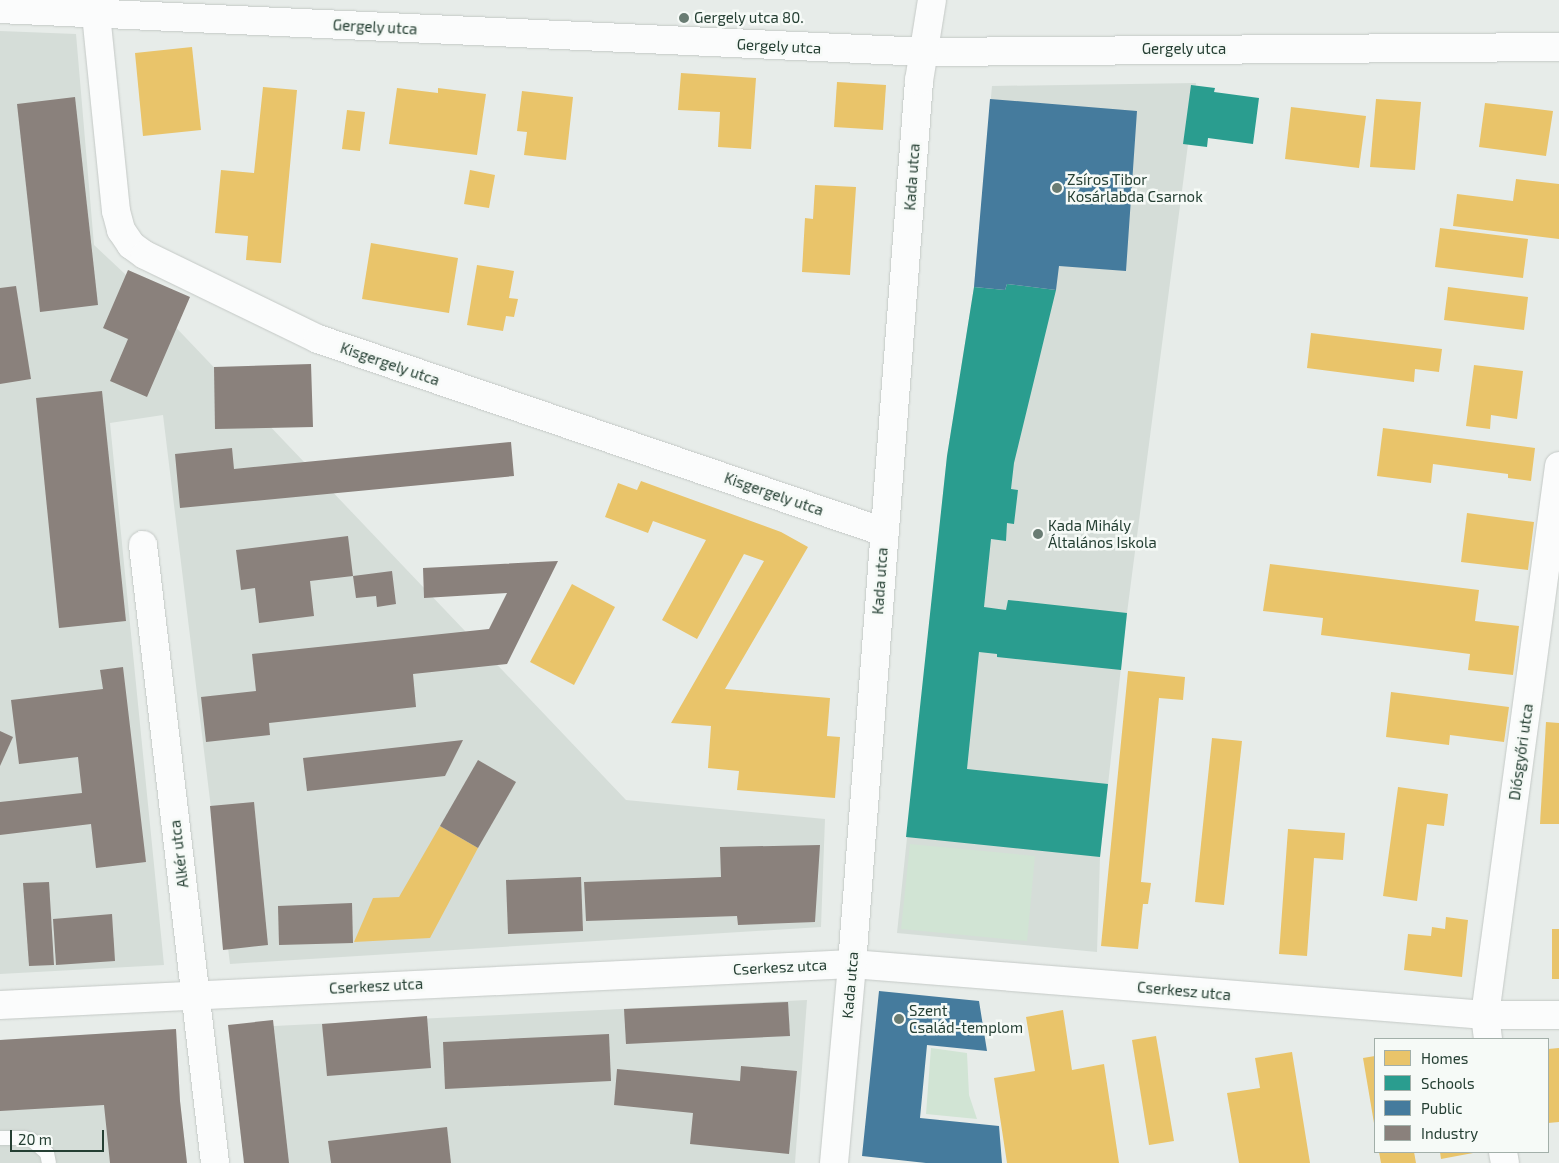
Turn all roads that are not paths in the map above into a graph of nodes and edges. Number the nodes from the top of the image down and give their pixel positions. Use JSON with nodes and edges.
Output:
{"nodes":[{"id":1,"x":932,"y":0,"type":"edge"},
{"id":2,"x":97,"y":7,"type":"edge"},
{"id":3,"x":0,"y":9,"type":"edge"},
{"id":4,"x":1559,"y":47,"type":"edge"},
{"id":5,"x":924,"y":52,"type":"junction"},
{"id":6,"x":1559,"y":466,"type":"edge"},
{"id":7,"x":1557,"y":500,"type":"edge"},
{"id":8,"x":1555,"y":529,"type":"edge"},
{"id":9,"x":884,"y":532,"type":"junction"},
{"id":10,"x":143,"y":545,"type":"dead end"},
{"id":11,"x":852,"y":964,"type":"junction"},
{"id":12,"x":196,"y":995,"type":"junction"},
{"id":13,"x":0,"y":1005,"type":"edge"},
{"id":14,"x":1559,"y":1016,"type":"edge"},
{"id":15,"x":1487,"y":1027,"type":"edge"},
{"id":16,"x":0,"y":1138,"type":"edge"},
{"id":17,"x":48,"y":1163,"type":"edge"},
{"id":18,"x":215,"y":1163,"type":"edge"},
{"id":19,"x":834,"y":1163,"type":"edge"}],
"edges":[{"from":1,"to":5,"type":"street","name":"Kada utca"},
{"from":2,"to":3,"type":"street","name":"Gergely utca"},
{"from":2,"to":5,"type":"street","name":"Gergely utca"},
{"from":2,"to":9,"type":"street","name":"Kisgergely utca"},
{"from":4,"to":5,"type":"street","name":"Gergely utca"},
{"from":5,"to":9,"type":"street","name":"Kada utca"},
{"from":6,"to":7,"type":"street","name":"Diósgyőri utca"},
{"from":7,"to":8,"type":"street","name":"Diósgyőri utca"},
{"from":8,"to":15,"type":"street","name":"Diósgyőri utca"},
{"from":9,"to":11,"type":"street","name":"Kada utca"},
{"from":10,"to":12,"type":"street","name":"Alkér utca"},
{"from":11,"to":12,"type":"street","name":"Cserkesz utca"},
{"from":11,"to":15,"type":"street","name":"Cserkesz utca"},
{"from":11,"to":19,"type":"street","name":"Kada utca"},
{"from":12,"to":13,"type":"street","name":"Cserkesz utca"},
{"from":12,"to":18,"type":"street","name":"Alkér utca"},
{"from":14,"to":15,"type":"street","name":"Cserkesz utca"},
{"from":16,"to":17,"type":"lane"}]}
